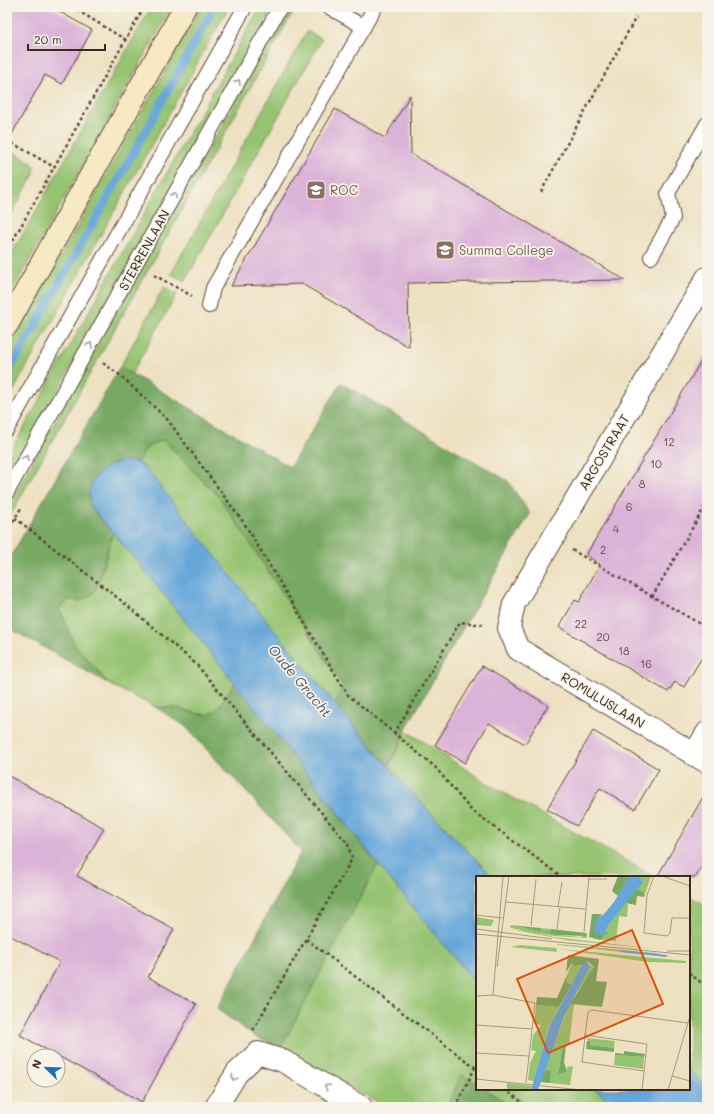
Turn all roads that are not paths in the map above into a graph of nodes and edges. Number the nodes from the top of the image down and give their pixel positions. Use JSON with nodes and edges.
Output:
{"nodes":[{"id":1,"x":185,"y":7,"type":"edge"},
{"id":2,"x":244,"y":7,"type":"edge"},
{"id":3,"x":280,"y":7,"type":"edge"},
{"id":4,"x":375,"y":7,"type":"edge"},
{"id":5,"x":333,"y":9,"type":"edge"},
{"id":6,"x":364,"y":27,"type":"junction"},
{"id":7,"x":707,"y":124,"type":"edge"},
{"id":8,"x":651,"y":257,"type":"dead end"},
{"id":9,"x":707,"y":278,"type":"edge"},
{"id":10,"x":209,"y":306,"type":"road end"},
{"id":11,"x":7,"y":325,"type":"edge"},
{"id":12,"x":7,"y":429,"type":"edge"},
{"id":13,"x":7,"y":492,"type":"edge"},
{"id":14,"x":509,"y":628,"type":"joint"},
{"id":15,"x":707,"y":733,"type":"edge"},
{"id":16,"x":700,"y":758,"type":"edge"},
{"id":17,"x":216,"y":1107,"type":"edge"},
{"id":18,"x":361,"y":1107,"type":"edge"}],
"edges":[{"from":1,"to":11,"type":"main road"},
{"from":2,"to":12,"type":"lane"},
{"from":13,"to":3,"type":"lane","name":"STERRENLAAN","one_way":true},
{"from":4,"to":6,"type":"lane"},
{"from":5,"to":6,"type":"lane"},
{"from":6,"to":10,"type":"lane"},
{"from":7,"to":8,"type":"lane"},
{"from":9,"to":14,"type":"street","name":"ARGOSTRAAT"},
{"from":14,"to":16,"type":"street","name":"ROMULUSLAAN"},
{"from":15,"to":16,"type":"street"},
{"from":18,"to":17,"type":"street","one_way":true}]}
